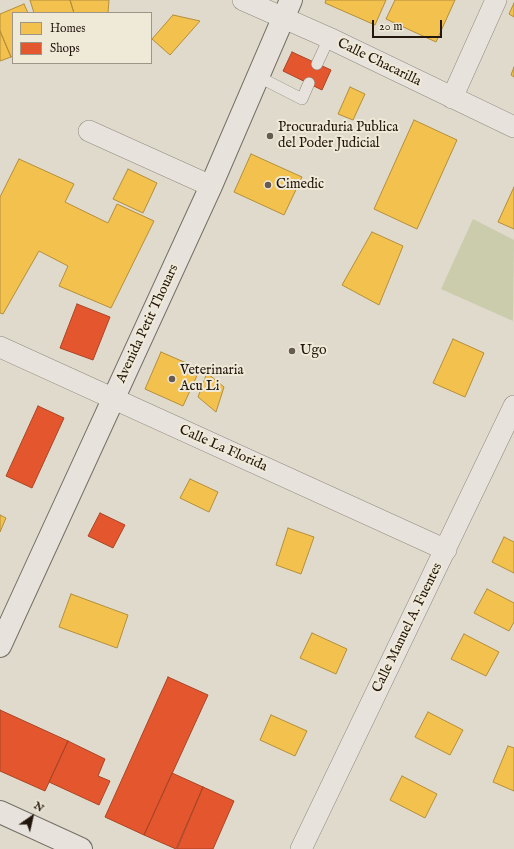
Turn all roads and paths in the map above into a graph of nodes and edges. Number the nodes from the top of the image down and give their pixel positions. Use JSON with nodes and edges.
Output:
{"nodes":[{"id":1,"x":243,"y":0,"type":"edge"},
{"id":2,"x":496,"y":0,"type":"edge"},
{"id":3,"x":287,"y":9,"type":"edge"},
{"id":4,"x":329,"y":38,"type":"junction"},
{"id":5,"x":317,"y":64,"type":"dead end"},
{"id":6,"x":258,"y":77,"type":"junction"},
{"id":7,"x":309,"y":83,"type":"dead end"},
{"id":8,"x":452,"y":98,"type":"junction"},
{"id":9,"x":514,"y":127,"type":"edge"},
{"id":10,"x":89,"y":131,"type":"dead end"},
{"id":11,"x":211,"y":186,"type":"junction"},
{"id":12,"x":0,"y":347,"type":"edge"},
{"id":13,"x":113,"y":399,"type":"junction"},
{"id":14,"x":514,"y":406,"type":"edge"},
{"id":15,"x":446,"y":550,"type":"junction"},
{"id":16,"x":0,"y":646,"type":"edge"},
{"id":17,"x":0,"y":812,"type":"edge"},
{"id":18,"x":81,"y":849,"type":"edge"},
{"id":19,"x":301,"y":849,"type":"edge"}],
"edges":[{"from":1,"to":3,"type":"street","name":"Calle Chacarilla"},
{"from":2,"to":8,"type":"street"},
{"from":3,"to":4,"type":"street","name":"Calle Chacarilla"},
{"from":3,"to":6,"type":"main road","name":"Avenida Petit Thouars"},
{"from":4,"to":5,"type":"lane"},
{"from":4,"to":8,"type":"street","name":"Calle Chacarilla"},
{"from":6,"to":7,"type":"lane"},
{"from":6,"to":11,"type":"main road","name":"Avenida Petit Thouars"},
{"from":8,"to":9,"type":"street","name":"Calle Chacarilla"},
{"from":10,"to":11,"type":"street"},
{"from":11,"to":13,"type":"main road","name":"Avenida Petit Thouars"},
{"from":12,"to":13,"type":"street","name":"Calle La Florida"},
{"from":13,"to":15,"type":"street","name":"Calle La Florida"},
{"from":13,"to":16,"type":"main road","name":"Avenida Petit Thouars"},
{"from":14,"to":15,"type":"street","name":"Calle Manuel A. Fuentes"},
{"from":15,"to":19,"type":"street","name":"Calle Manuel A. Fuentes"},
{"from":17,"to":18,"type":"main road"}]}
